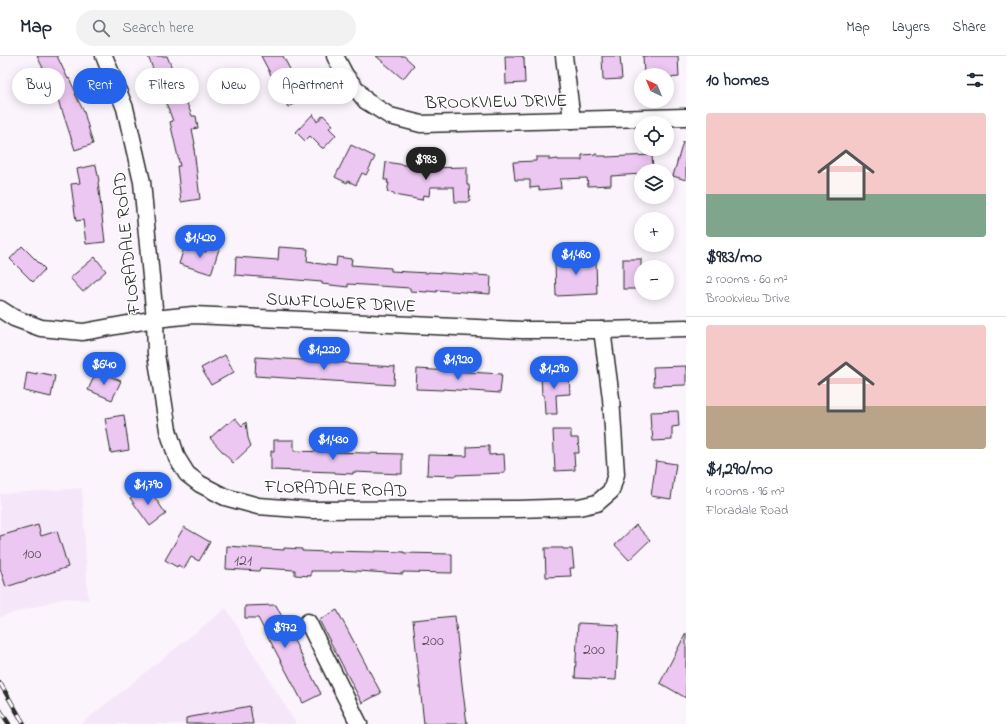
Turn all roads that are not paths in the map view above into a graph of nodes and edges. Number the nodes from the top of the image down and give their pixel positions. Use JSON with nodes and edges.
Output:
{"nodes":[{"id":1,"x":104,"y":56,"type":"edge"},
{"id":2,"x":336,"y":56,"type":"edge"},
{"id":3,"x":564,"y":56,"type":"edge"},
{"id":4,"x":686,"y":117,"type":"edge"},
{"id":5,"x":572,"y":120,"type":"junction"},
{"id":6,"x":0,"y":309,"type":"edge"},
{"id":7,"x":155,"y":319,"type":"junction"},
{"id":8,"x":686,"y":328,"type":"edge"},
{"id":9,"x":602,"y":330,"type":"junction"},
{"id":10,"x":308,"y":622,"type":"dead end"},
{"id":11,"x":359,"y":724,"type":"edge"}],
"edges":[{"from":1,"to":7,"type":"street","name":"FLORADALE ROAD"},
{"from":2,"to":5,"type":"street","name":"BROOKVIEW DRIVE"},
{"from":3,"to":5,"type":"street"},
{"from":4,"to":5,"type":"street","name":"BROOKVIEW DRIVE"},
{"from":6,"to":7,"type":"street","name":"SUNFLOWER DRIVE"},
{"from":7,"to":9,"type":"street","name":"SUNFLOWER DRIVE"},
{"from":7,"to":9,"type":"street","name":"FLORADALE ROAD"},
{"from":8,"to":9,"type":"street","name":"SUNFLOWER DRIVE"},
{"from":10,"to":11,"type":"street"}]}
